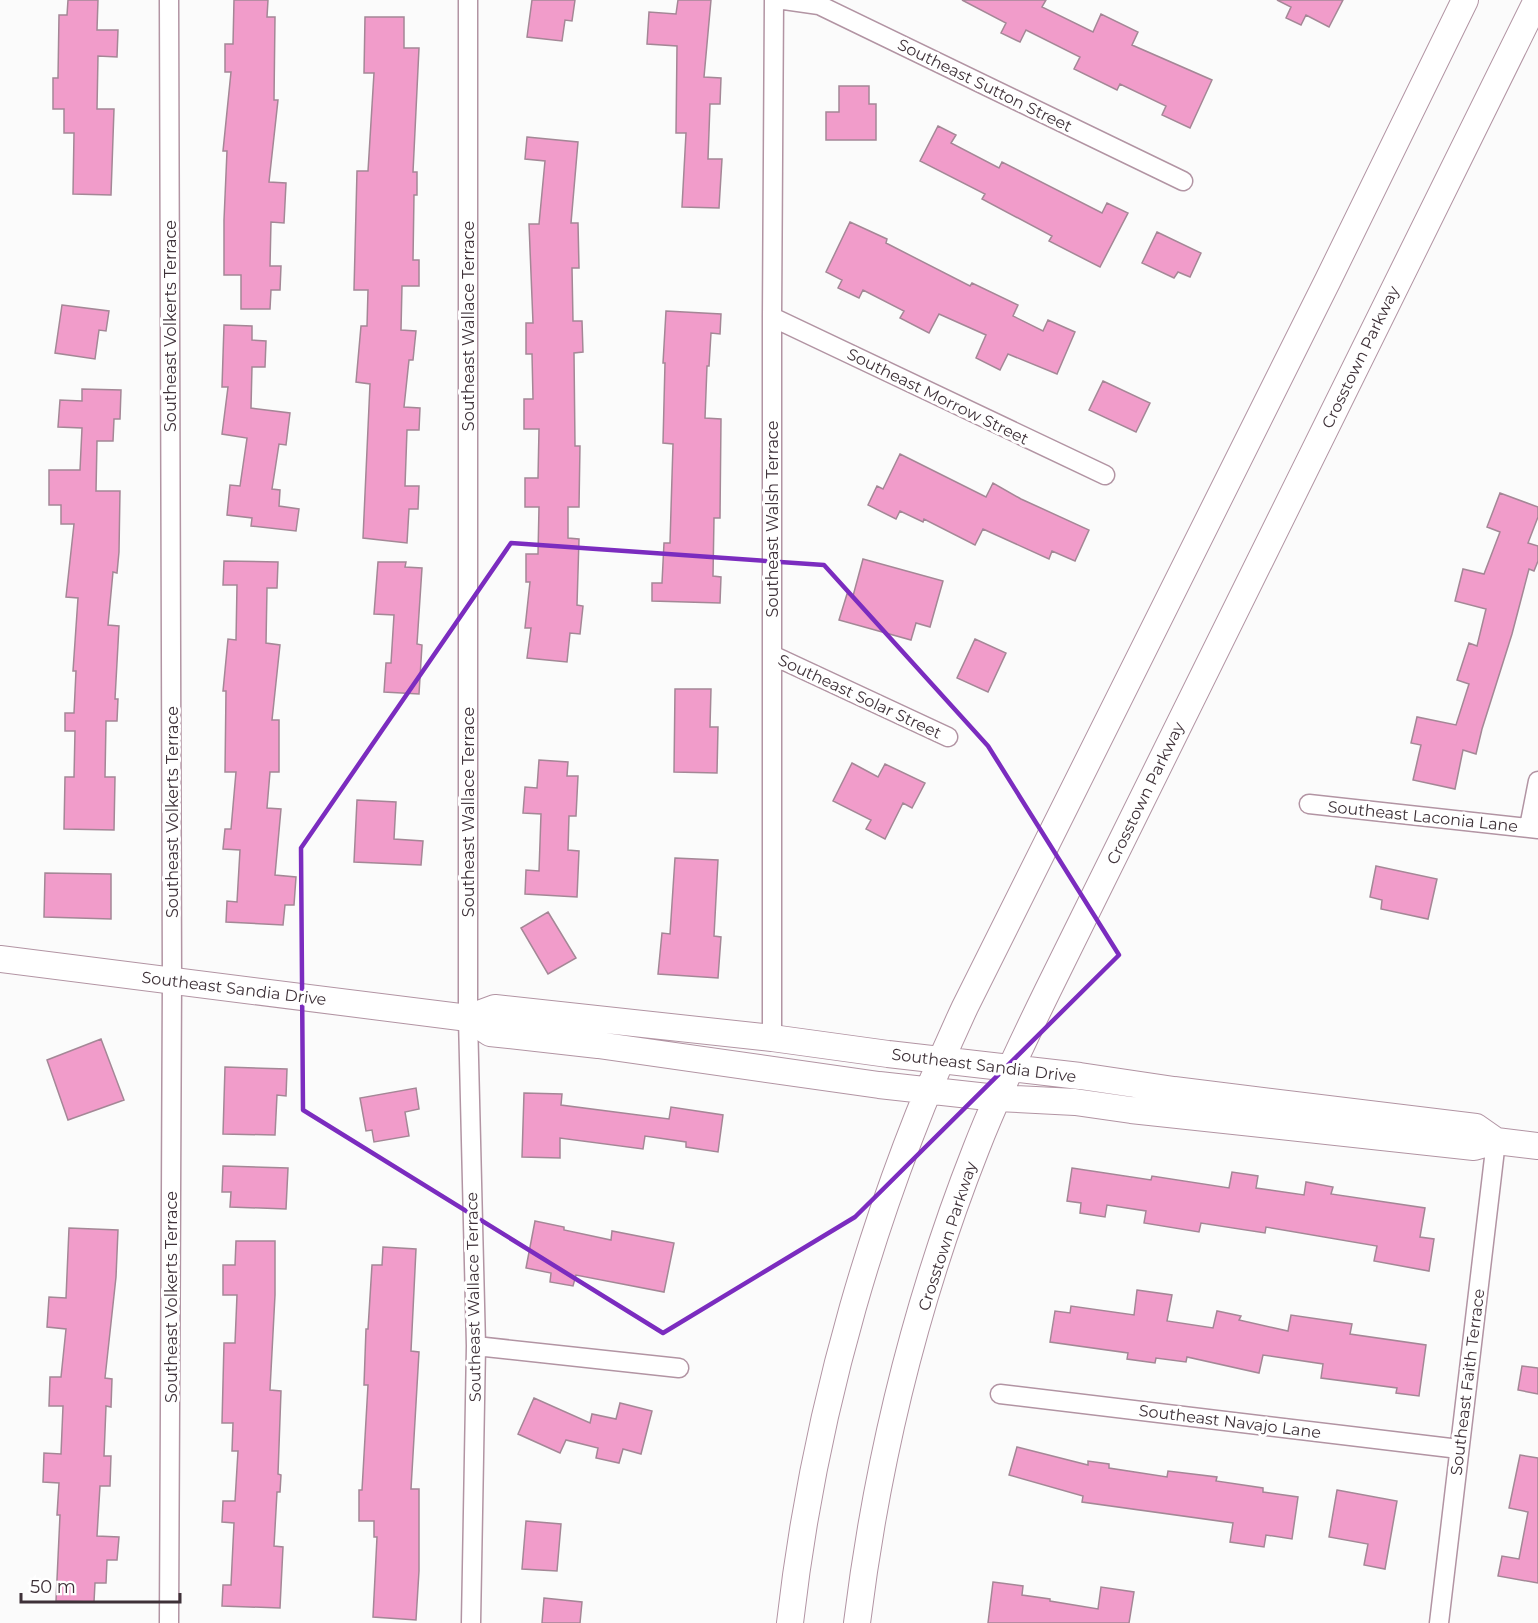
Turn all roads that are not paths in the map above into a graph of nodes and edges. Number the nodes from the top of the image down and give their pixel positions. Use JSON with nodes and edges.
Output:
{"nodes":[{"id":1,"x":169,"y":0,"type":"edge"},
{"id":2,"x":468,"y":0,"type":"edge"},
{"id":3,"x":774,"y":0,"type":"edge"},
{"id":4,"x":784,"y":0,"type":"edge"},
{"id":5,"x":1465,"y":0,"type":"edge"},
{"id":6,"x":1537,"y":0,"type":"edge"},
{"id":7,"x":1183,"y":181,"type":"dead end"},
{"id":8,"x":772,"y":317,"type":"junction"},
{"id":9,"x":1105,"y":475,"type":"dead end"},
{"id":10,"x":772,"y":655,"type":"junction"},
{"id":11,"x":948,"y":737,"type":"dead end"},
{"id":12,"x":1538,"y":781,"type":"edge"},
{"id":13,"x":1309,"y":804,"type":"dead end"},
{"id":14,"x":1533,"y":828,"type":"edge"},
{"id":15,"x":0,"y":959,"type":"edge"},
{"id":16,"x":172,"y":980,"type":"junction"},
{"id":17,"x":468,"y":1018,"type":"junction"},
{"id":18,"x":772,"y":1038,"type":"junction"},
{"id":19,"x":940,"y":1060,"type":"junction"},
{"id":20,"x":1011,"y":1068,"type":"junction"},
{"id":21,"x":927,"y":1091,"type":"junction"},
{"id":22,"x":997,"y":1098,"type":"junction"},
{"id":23,"x":1496,"y":1141,"type":"junction"},
{"id":24,"x":1538,"y":1146,"type":"edge"},
{"id":25,"x":476,"y":1346,"type":"junction"},
{"id":26,"x":679,"y":1368,"type":"dead end"},
{"id":27,"x":1000,"y":1394,"type":"dead end"},
{"id":28,"x":1459,"y":1449,"type":"junction"},
{"id":29,"x":169,"y":1623,"type":"edge"},
{"id":30,"x":471,"y":1623,"type":"edge"},
{"id":31,"x":790,"y":1623,"type":"edge"},
{"id":32,"x":857,"y":1623,"type":"edge"},
{"id":33,"x":1439,"y":1623,"type":"edge"}],
"edges":[{"from":1,"to":16,"type":"street","name":"Southeast Volkerts Terrace"},
{"from":2,"to":17,"type":"street","name":"Southeast Wallace Terrace"},
{"from":3,"to":8,"type":"street","name":"Southeast Walsh Terrace"},
{"from":4,"to":7,"type":"street","name":"Southeast Sutton Street"},
{"from":5,"to":19,"type":"main road"},
{"from":6,"to":20,"type":"main road","name":"Crosstown Parkway"},
{"from":8,"to":9,"type":"street","name":"Southeast Morrow Street"},
{"from":8,"to":10,"type":"street","name":"Southeast Walsh Terrace"},
{"from":10,"to":11,"type":"street","name":"Southeast Solar Street"},
{"from":10,"to":18,"type":"street","name":"Southeast Walsh Terrace"},
{"from":12,"to":14,"type":"street"},
{"from":13,"to":14,"type":"street","name":"Southeast Laconia Lane"},
{"from":15,"to":16,"type":"main road","name":"Southeast Sandia Drive"},
{"from":16,"to":17,"type":"main road","name":"Southeast Sandia Drive"},
{"from":16,"to":29,"type":"street","name":"Southeast Volkerts Terrace"},
{"from":17,"to":18,"type":"main road","name":"Southeast Sandia Drive"},
{"from":17,"to":21,"type":"main road","name":"Southeast Sandia Drive"},
{"from":17,"to":25,"type":"street","name":"Southeast Wallace Terrace"},
{"from":18,"to":19,"type":"main road","name":"Southeast Sandia Drive"},
{"from":19,"to":20,"type":"main road","name":"Southeast Sandia Drive"},
{"from":19,"to":21,"type":"main road"},
{"from":20,"to":22,"type":"main road","name":"Crosstown Parkway"},
{"from":20,"to":23,"type":"main road","name":"Southeast Sandia Drive"},
{"from":21,"to":22,"type":"main road","name":"Southeast Sandia Drive"},
{"from":21,"to":31,"type":"main road"},
{"from":22,"to":23,"type":"main road","name":"Southeast Sandia Drive"},
{"from":22,"to":32,"type":"main road","name":"Crosstown Parkway"},
{"from":23,"to":24,"type":"main road","name":"Southeast Sandia Drive"},
{"from":23,"to":28,"type":"street","name":"Southeast Faith Terrace"},
{"from":25,"to":26,"type":"street"},
{"from":25,"to":30,"type":"street","name":"Southeast Wallace Terrace"},
{"from":27,"to":28,"type":"street","name":"Southeast Navajo Lane"},
{"from":28,"to":33,"type":"street","name":"Southeast Faith Terrace"}]}
